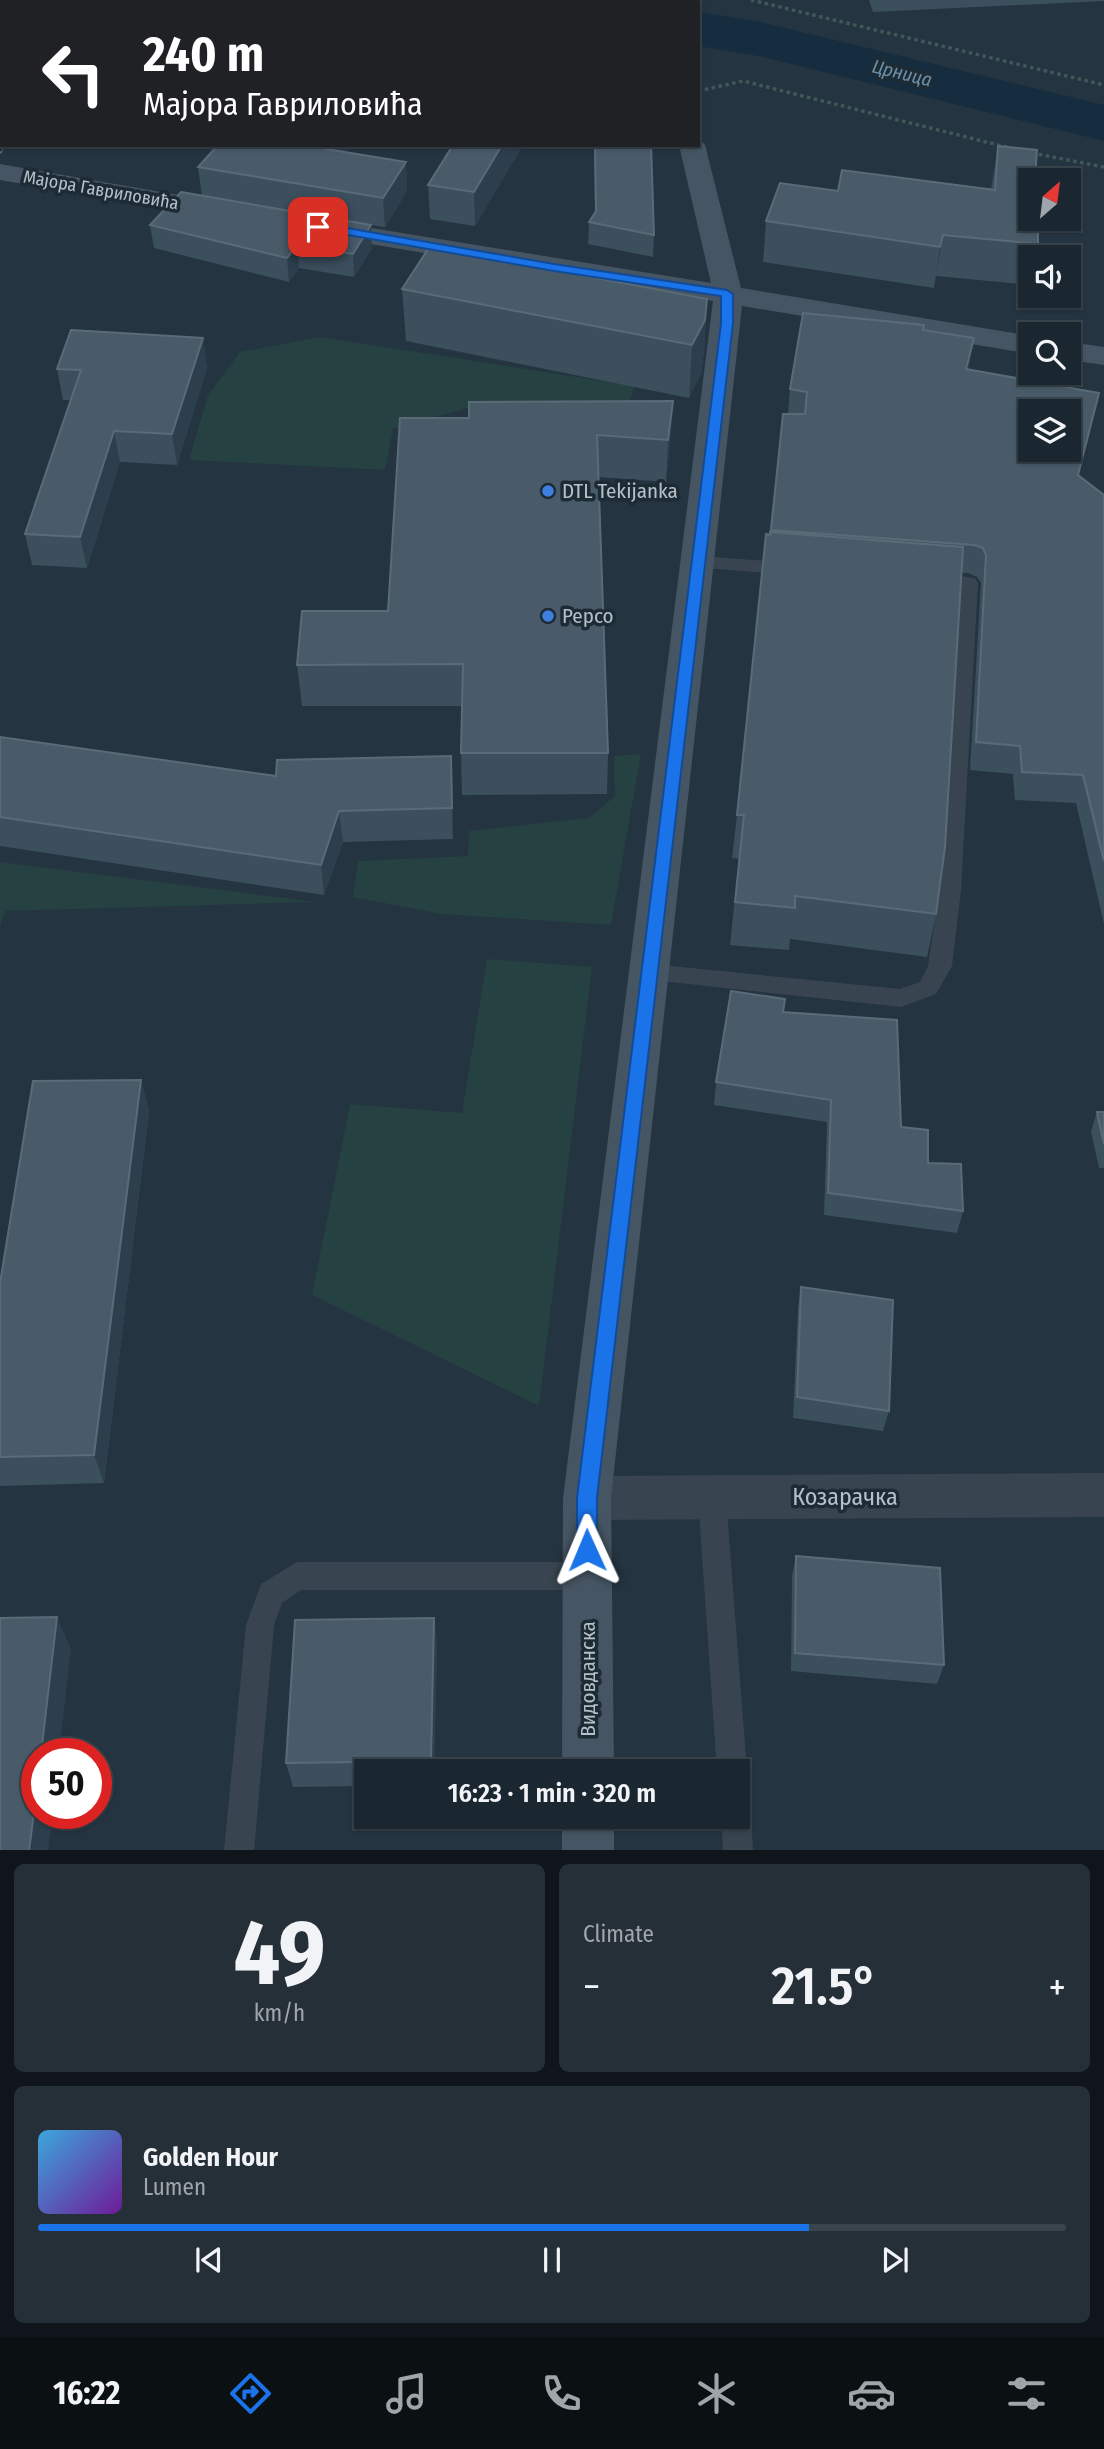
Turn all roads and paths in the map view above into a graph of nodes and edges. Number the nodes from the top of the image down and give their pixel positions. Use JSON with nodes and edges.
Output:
{"nodes":[{"id":1,"x":751,"y":0,"type":"edge"},
{"id":2,"x":1104,"y":85,"type":"edge"},
{"id":3,"x":700,"y":91,"type":"edge"},
{"id":4,"x":692,"y":147,"type":"edge"},
{"id":5,"x":1014,"y":149,"type":"edge"},
{"id":6,"x":1027,"y":152,"type":"edge"},
{"id":7,"x":1104,"y":167,"type":"edge"},
{"id":8,"x":0,"y":172,"type":"edge"},
{"id":9,"x":247,"y":215,"type":"edge"},
{"id":10,"x":302,"y":224,"type":"edge"},
{"id":11,"x":727,"y":294,"type":"junction"},
{"id":12,"x":1018,"y":343,"type":"edge"},
{"id":13,"x":1081,"y":353,"type":"edge"},
{"id":14,"x":1104,"y":356,"type":"edge"},
{"id":15,"x":699,"y":562,"type":"junction"},
{"id":16,"x":807,"y":570,"type":"edge"},
{"id":17,"x":915,"y":579,"type":"edge"},
{"id":18,"x":651,"y":973,"type":"junction"},
{"id":19,"x":1104,"y":1495,"type":"edge"},
{"id":20,"x":587,"y":1498,"type":"junction"},
{"id":21,"x":712,"y":1498,"type":"junction"},
{"id":22,"x":588,"y":1576,"type":"junction"},
{"id":23,"x":588,"y":1759,"type":"edge"},
{"id":24,"x":731,"y":1759,"type":"edge"},
{"id":25,"x":588,"y":1829,"type":"edge"},
{"id":26,"x":737,"y":1829,"type":"edge"},
{"id":27,"x":239,"y":1850,"type":"edge"},
{"id":28,"x":588,"y":1850,"type":"edge"},
{"id":29,"x":738,"y":1850,"type":"edge"}],
"edges":[{"from":1,"to":2,"type":"path"},
{"from":3,"to":5,"type":"path"},
{"from":4,"to":11,"type":"main road","name":"Видовданска"},
{"from":6,"to":7,"type":"path"},
{"from":8,"to":9,"type":"main road","name":"Мајора Гавриловића"},
{"from":10,"to":11,"type":"main road"},
{"from":11,"to":12,"type":"main road"},
{"from":11,"to":15,"type":"main road","name":"Видовданска"},
{"from":13,"to":14,"type":"main road"},
{"from":15,"to":16,"type":"lane"},
{"from":15,"to":18,"type":"main road","name":"Видовданска"},
{"from":17,"to":18,"type":"lane"},
{"from":18,"to":20,"type":"main road","name":"Видовданска"},
{"from":19,"to":21,"type":"street","name":"Козарачка"},
{"from":20,"to":21,"type":"street","name":"Козарачка"},
{"from":20,"to":22,"type":"main road","name":"Видовданска"},
{"from":21,"to":24,"type":"lane"},
{"from":22,"to":23,"type":"main road","name":"Видовданска"},
{"from":22,"to":27,"type":"lane"},
{"from":25,"to":28,"type":"main road"},
{"from":26,"to":29,"type":"lane"}]}
